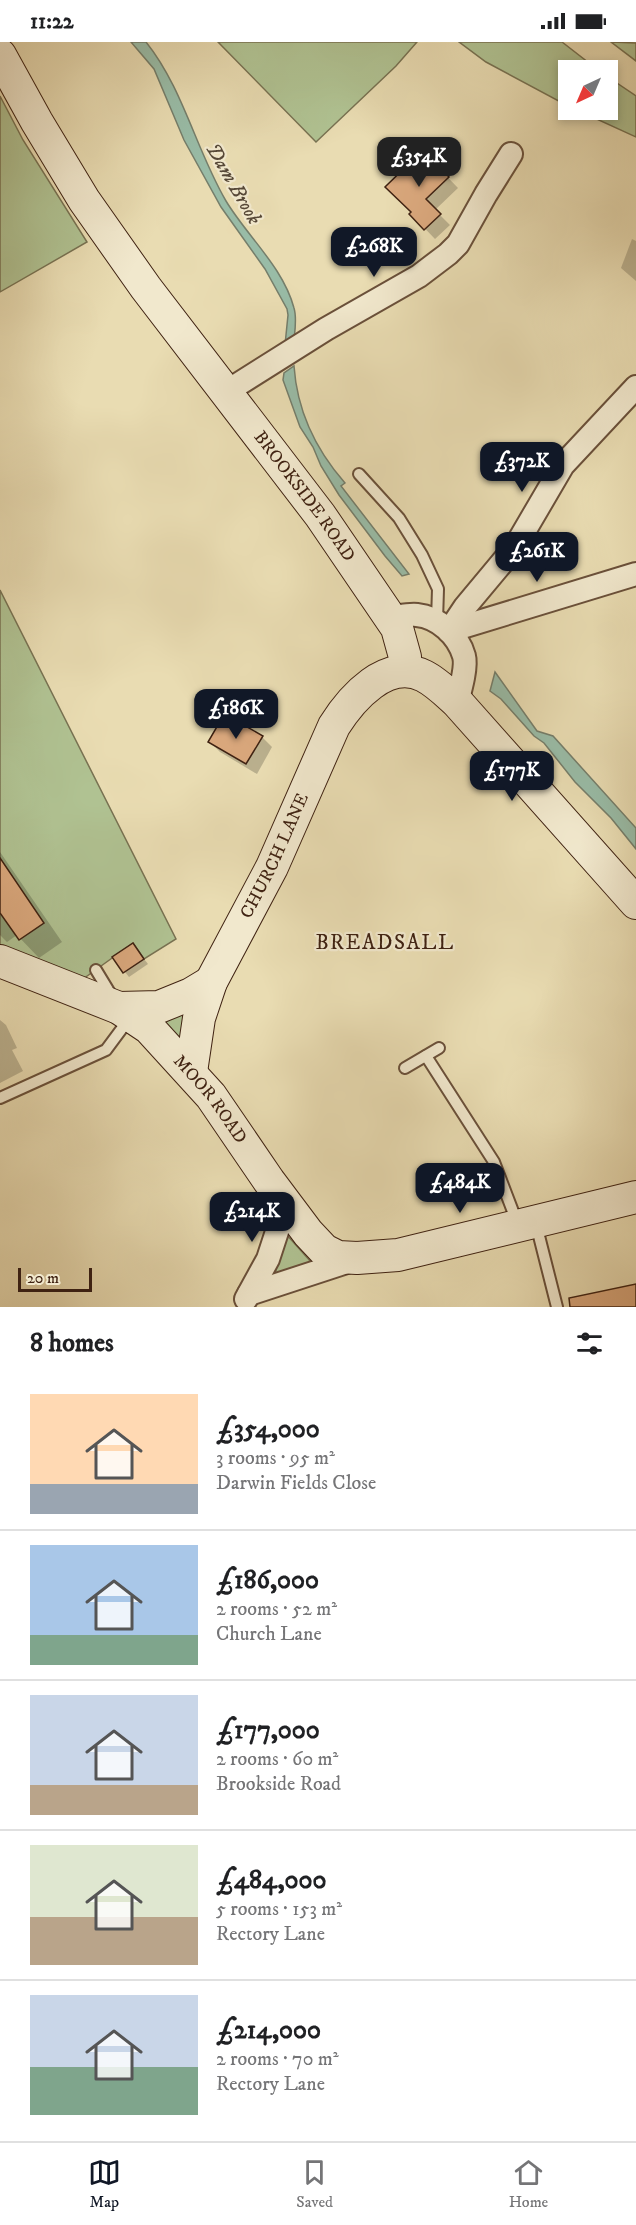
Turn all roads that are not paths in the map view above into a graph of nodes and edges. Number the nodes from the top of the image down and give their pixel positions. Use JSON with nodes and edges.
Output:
{"nodes":[{"id":1,"x":0,"y":55,"type":"edge"},
{"id":2,"x":511,"y":154,"type":"dead end"},
{"id":3,"x":636,"y":387,"type":"edge"},
{"id":4,"x":226,"y":392,"type":"junction"},
{"id":5,"x":358,"y":474,"type":"dead end"},
{"id":6,"x":636,"y":574,"type":"edge"},
{"id":7,"x":389,"y":618,"type":"junction"},
{"id":8,"x":443,"y":626,"type":"junction"},
{"id":9,"x":403,"y":671,"type":"junction"},
{"id":10,"x":457,"y":702,"type":"junction"},
{"id":11,"x":636,"y":903,"type":"edge"},
{"id":12,"x":0,"y":961,"type":"edge"},
{"id":13,"x":96,"y":970,"type":"dead end"},
{"id":14,"x":211,"y":981,"type":"junction"},
{"id":15,"x":125,"y":1012,"type":"junction"},
{"id":16,"x":439,"y":1048,"type":"dead end"},
{"id":17,"x":426,"y":1056,"type":"junction"},
{"id":18,"x":405,"y":1068,"type":"dead end"},
{"id":19,"x":191,"y":1072,"type":"junction"},
{"id":20,"x":0,"y":1098,"type":"edge"},
{"id":21,"x":636,"y":1197,"type":"edge"},
{"id":22,"x":286,"y":1204,"type":"junction"},
{"id":23,"x":526,"y":1223,"type":"junction"},
{"id":24,"x":357,"y":1258,"type":"junction"},
{"id":25,"x":245,"y":1301,"type":"edge"},
{"id":26,"x":557,"y":1307,"type":"edge"}],
"edges":[{"from":1,"to":4,"type":"street","name":"BROOKSIDE ROAD"},
{"from":2,"to":4,"type":"street"},
{"from":3,"to":8,"type":"street"},
{"from":4,"to":7,"type":"street","name":"BROOKSIDE ROAD"},
{"from":5,"to":8,"type":"lane"},
{"from":6,"to":8,"type":"street"},
{"from":7,"to":8,"type":"street"},
{"from":7,"to":9,"type":"street","name":"BROOKSIDE ROAD"},
{"from":8,"to":10,"type":"street"},
{"from":9,"to":10,"type":"street"},
{"from":9,"to":14,"type":"street","name":"CHURCH LANE"},
{"from":10,"to":11,"type":"street"},
{"from":12,"to":15,"type":"street","name":"MOOR ROAD"},
{"from":13,"to":15,"type":"lane"},
{"from":14,"to":15,"type":"street","name":"MOOR ROAD"},
{"from":14,"to":19,"type":"street","name":"CHURCH LANE"},
{"from":15,"to":19,"type":"street","name":"MOOR ROAD"},
{"from":15,"to":20,"type":"lane"},
{"from":16,"to":17,"type":"lane"},
{"from":17,"to":18,"type":"lane"},
{"from":17,"to":23,"type":"lane"},
{"from":19,"to":22,"type":"street","name":"MOOR ROAD"},
{"from":21,"to":23,"type":"street","name":"MOOR ROAD"},
{"from":22,"to":24,"type":"street","name":"MOOR ROAD"},
{"from":22,"to":25,"type":"street"},
{"from":23,"to":24,"type":"street","name":"MOOR ROAD"},
{"from":23,"to":26,"type":"lane"},
{"from":24,"to":25,"type":"street"}]}
